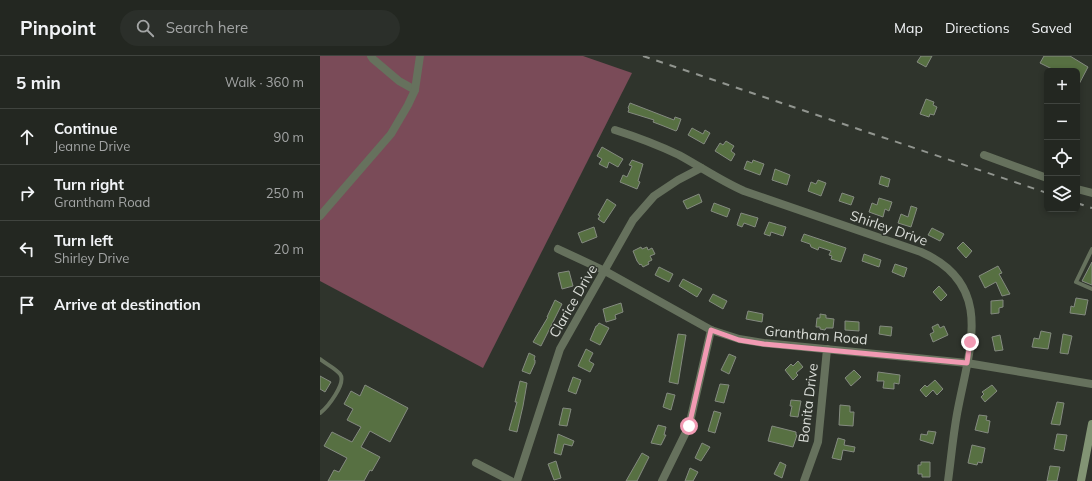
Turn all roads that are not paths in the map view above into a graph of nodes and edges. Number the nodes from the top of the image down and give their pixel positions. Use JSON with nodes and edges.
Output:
{"nodes":[{"id":1,"x":371,"y":56,"type":"edge"},
{"id":2,"x":420,"y":56,"type":"edge"},
{"id":3,"x":415,"y":90,"type":"junction"},
{"id":4,"x":615,"y":130,"type":"dead end"},
{"id":5,"x":984,"y":155,"type":"dead end"},
{"id":6,"x":701,"y":168,"type":"junction"},
{"id":7,"x":1044,"y":177,"type":"edge"},
{"id":8,"x":1080,"y":189,"type":"edge"},
{"id":9,"x":1092,"y":193,"type":"edge"},
{"id":10,"x":320,"y":216,"type":"edge"},
{"id":11,"x":558,"y":249,"type":"dead end"},
{"id":12,"x":1092,"y":249,"type":"edge"},
{"id":13,"x":1084,"y":266,"type":"junction"},
{"id":14,"x":1089,"y":268,"type":"dead end"},
{"id":15,"x":605,"y":271,"type":"junction"},
{"id":16,"x":1092,"y":289,"type":"edge"},
{"id":17,"x":711,"y":330,"type":"junction"},
{"id":18,"x":827,"y":349,"type":"junction"},
{"id":19,"x":320,"y":359,"type":"edge"},
{"id":20,"x":967,"y":363,"type":"junction"},
{"id":21,"x":1092,"y":384,"type":"edge"},
{"id":22,"x":320,"y":413,"type":"edge"},
{"id":23,"x":1092,"y":424,"type":"edge"},
{"id":24,"x":1090,"y":447,"type":"edge"},
{"id":25,"x":476,"y":463,"type":"dead end"},
{"id":26,"x":511,"y":481,"type":"edge"},
{"id":27,"x":517,"y":481,"type":"edge"},
{"id":28,"x":662,"y":481,"type":"edge"},
{"id":29,"x":804,"y":481,"type":"edge"},
{"id":30,"x":948,"y":481,"type":"edge"},
{"id":31,"x":1081,"y":481,"type":"edge"}],
"edges":[{"from":1,"to":3,"type":"street"},
{"from":2,"to":3,"type":"street"},
{"from":3,"to":10,"type":"street"},
{"from":4,"to":6,"type":"street","name":"Shirley Drive"},
{"from":5,"to":7,"type":"street"},
{"from":6,"to":15,"type":"street","name":"Clarice Drive"},
{"from":6,"to":20,"type":"street","name":"Shirley Drive"},
{"from":8,"to":9,"type":"street"},
{"from":11,"to":15,"type":"street","name":"Grantham Road"},
{"from":12,"to":13,"type":"lane"},
{"from":13,"to":14,"type":"lane"},
{"from":13,"to":16,"type":"lane"},
{"from":15,"to":17,"type":"street","name":"Grantham Road"},
{"from":15,"to":27,"type":"street","name":"Clarice Drive"},
{"from":17,"to":18,"type":"street","name":"Grantham Road"},
{"from":17,"to":28,"type":"street"},
{"from":18,"to":20,"type":"street","name":"Grantham Road"},
{"from":18,"to":29,"type":"street","name":"Bonita Drive"},
{"from":19,"to":22,"type":"lane"},
{"from":20,"to":21,"type":"street","name":"Grantham Road"},
{"from":20,"to":30,"type":"street","name":"Shirley Drive"},
{"from":23,"to":24,"type":"main road"},
{"from":24,"to":31,"type":"main road"},
{"from":25,"to":26,"type":"street"}]}
